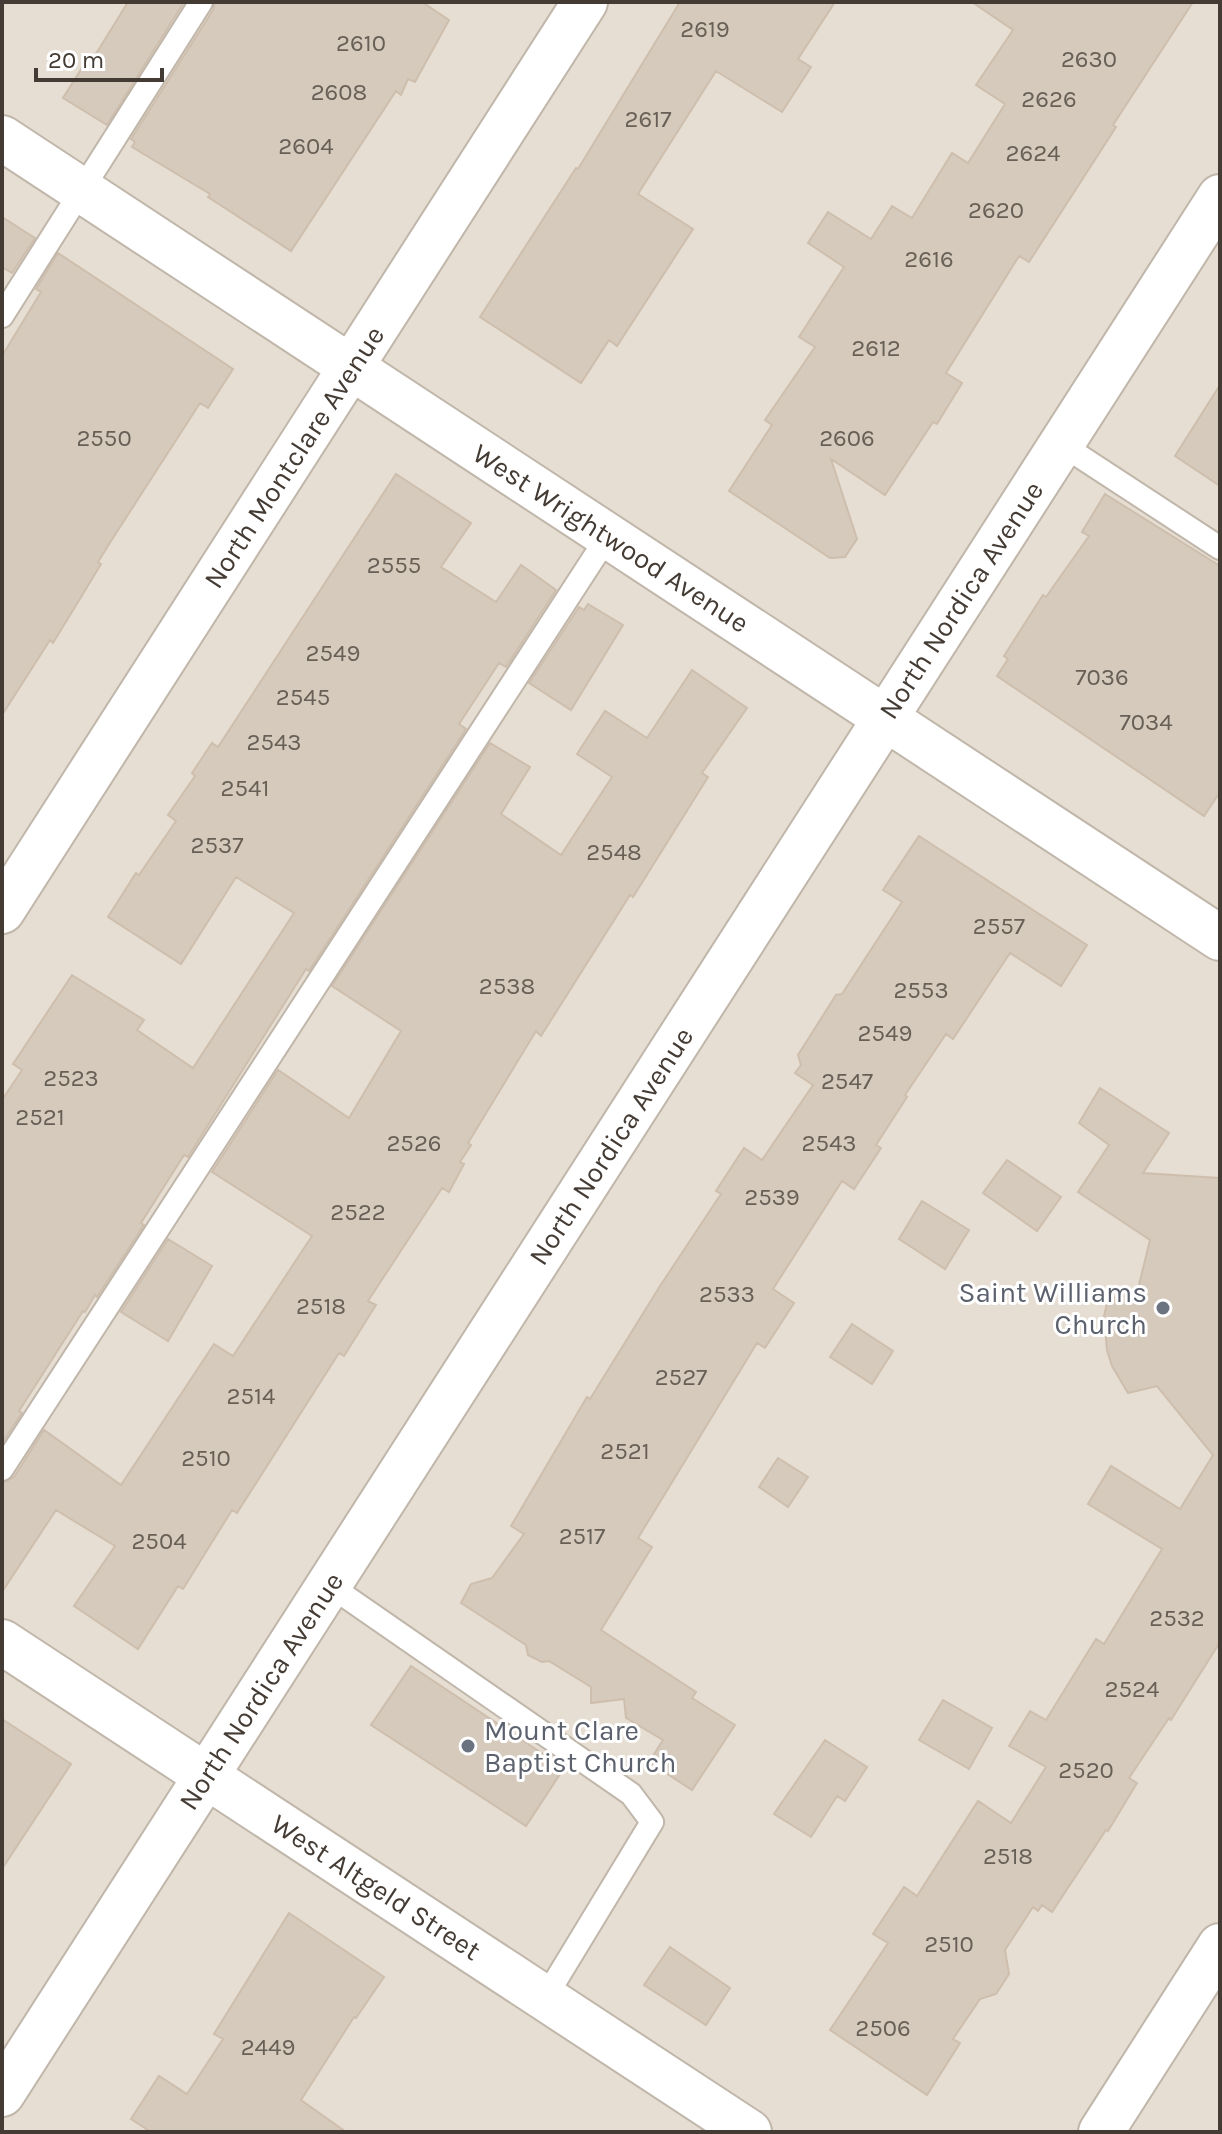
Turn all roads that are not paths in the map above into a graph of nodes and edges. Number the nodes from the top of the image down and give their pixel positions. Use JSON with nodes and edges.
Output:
{"nodes":[{"id":1,"x":201,"y":2,"type":"edge"},
{"id":2,"x":585,"y":2,"type":"edge"},
{"id":3,"x":2,"y":138,"type":"edge"},
{"id":4,"x":83,"y":191,"type":"junction"},
{"id":5,"x":1220,"y":197,"type":"edge"},
{"id":6,"x":2,"y":316,"type":"edge"},
{"id":7,"x":351,"y":367,"type":"junction"},
{"id":8,"x":1061,"y":444,"type":"junction"},
{"id":9,"x":608,"y":536,"type":"junction"},
{"id":10,"x":1220,"y":548,"type":"edge"},
{"id":11,"x":885,"y":718,"type":"junction"},
{"id":12,"x":2,"y":911,"type":"edge"},
{"id":13,"x":1220,"y":938,"type":"edge"},
{"id":14,"x":2,"y":1469,"type":"edge"},
{"id":15,"x":329,"y":1585,"type":"junction"},
{"id":16,"x":2,"y":1642,"type":"edge"},
{"id":17,"x":206,"y":1776,"type":"junction"},
{"id":18,"x":1220,"y":1946,"type":"edge"},
{"id":19,"x":545,"y":1998,"type":"junction"},
{"id":20,"x":2,"y":2094,"type":"edge"},
{"id":21,"x":749,"y":2132,"type":"edge"},
{"id":22,"x":1101,"y":2132,"type":"edge"}],
"edges":[{"from":1,"to":4,"type":"lane"},
{"from":2,"to":7,"type":"street","name":"North Montclare Avenue"},
{"from":3,"to":4,"type":"street","name":"West Wrightwood Avenue"},
{"from":4,"to":6,"type":"lane"},
{"from":4,"to":7,"type":"street","name":"West Wrightwood Avenue"},
{"from":5,"to":8,"type":"street","name":"North Nordica Avenue"},
{"from":7,"to":9,"type":"street","name":"West Wrightwood Avenue"},
{"from":7,"to":12,"type":"street","name":"North Montclare Avenue"},
{"from":8,"to":10,"type":"lane"},
{"from":8,"to":11,"type":"street","name":"North Nordica Avenue"},
{"from":9,"to":11,"type":"street","name":"West Wrightwood Avenue"},
{"from":9,"to":14,"type":"lane"},
{"from":11,"to":13,"type":"street","name":"West Wrightwood Avenue"},
{"from":11,"to":15,"type":"street","name":"North Nordica Avenue"},
{"from":15,"to":17,"type":"street","name":"North Nordica Avenue"},
{"from":15,"to":19,"type":"lane"},
{"from":16,"to":17,"type":"street","name":"West Altgeld Street"},
{"from":17,"to":19,"type":"street","name":"West Altgeld Street"},
{"from":17,"to":20,"type":"street","name":"North Nordica Avenue"},
{"from":18,"to":22,"type":"street"},
{"from":19,"to":21,"type":"street","name":"West Altgeld Street"}]}
